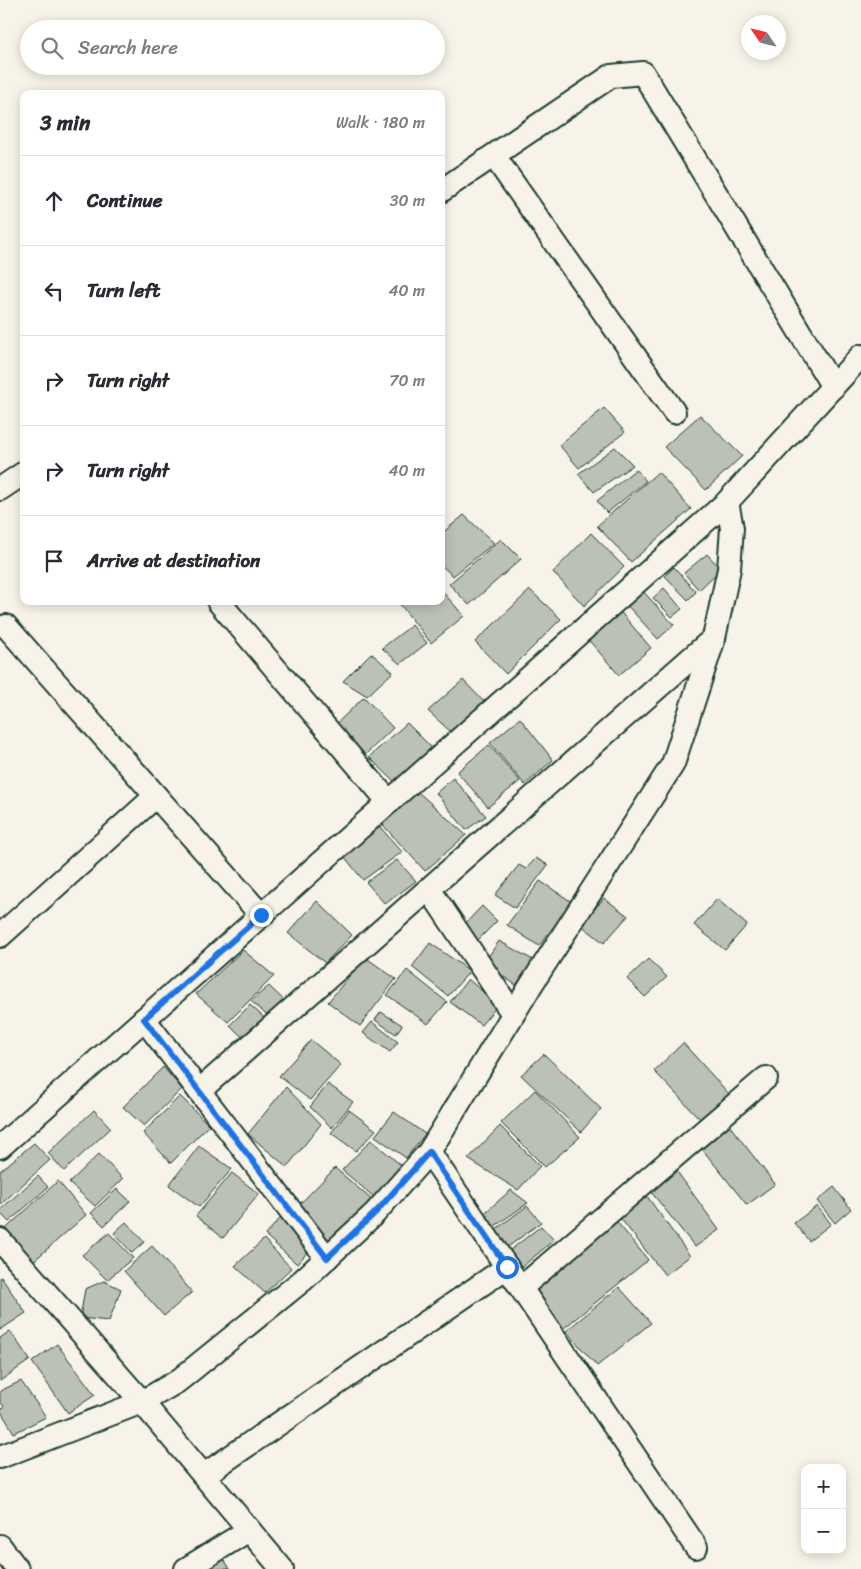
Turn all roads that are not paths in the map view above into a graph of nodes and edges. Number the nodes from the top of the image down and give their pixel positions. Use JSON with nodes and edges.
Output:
{"nodes":[{"id":1,"x":494,"y":156,"type":"junction"},
{"id":2,"x":445,"y":188,"type":"edge"},
{"id":3,"x":861,"y":356,"type":"edge"},
{"id":4,"x":833,"y":387,"type":"junction"},
{"id":5,"x":674,"y":412,"type":"dead end"},
{"id":6,"x":20,"y":476,"type":"edge"},
{"id":7,"x":0,"y":490,"type":"edge"},
{"id":8,"x":727,"y":502,"type":"junction"},
{"id":9,"x":221,"y":605,"type":"edge"},
{"id":10,"x":6,"y":626,"type":"dead end"},
{"id":11,"x":714,"y":638,"type":"junction"},
{"id":12,"x":156,"y":796,"type":"junction"},
{"id":13,"x":389,"y":802,"type":"junction"},
{"id":14,"x":429,"y":889,"type":"junction"},
{"id":15,"x":261,"y":915,"type":"junction"},
{"id":16,"x":0,"y":936,"type":"edge"},
{"id":17,"x":513,"y":1014,"type":"junction"},
{"id":18,"x":144,"y":1019,"type":"junction"},
{"id":19,"x":766,"y":1078,"type":"dead end"},
{"id":20,"x":199,"y":1090,"type":"junction"},
{"id":21,"x":0,"y":1147,"type":"edge"},
{"id":22,"x":429,"y":1152,"type":"junction"},
{"id":23,"x":0,"y":1241,"type":"edge"},
{"id":24,"x":327,"y":1258,"type":"junction"},
{"id":25,"x":507,"y":1267,"type":"junction"},
{"id":26,"x":521,"y":1288,"type":"junction"},
{"id":27,"x":142,"y":1402,"type":"junction"},
{"id":28,"x":0,"y":1457,"type":"edge"},
{"id":29,"x":204,"y":1475,"type":"junction"},
{"id":30,"x":249,"y":1530,"type":"junction"},
{"id":31,"x":0,"y":1546,"type":"edge"},
{"id":32,"x":696,"y":1547,"type":"dead end"},
{"id":33,"x":16,"y":1569,"type":"edge"},
{"id":34,"x":186,"y":1569,"type":"edge"},
{"id":35,"x":282,"y":1569,"type":"edge"}],
"edges":[{"from":1,"to":2,"type":"street"},
{"from":1,"to":4,"type":"street"},
{"from":1,"to":5,"type":"street"},
{"from":3,"to":4,"type":"street"},
{"from":4,"to":8,"type":"street"},
{"from":6,"to":7,"type":"street"},
{"from":8,"to":11,"type":"street"},
{"from":8,"to":13,"type":"street"},
{"from":9,"to":13,"type":"street"},
{"from":10,"to":12,"type":"street"},
{"from":11,"to":14,"type":"street"},
{"from":11,"to":17,"type":"street"},
{"from":12,"to":15,"type":"street"},
{"from":12,"to":16,"type":"street"},
{"from":13,"to":15,"type":"street"},
{"from":14,"to":17,"type":"street"},
{"from":14,"to":20,"type":"street"},
{"from":15,"to":18,"type":"street"},
{"from":17,"to":22,"type":"street"},
{"from":18,"to":20,"type":"street"},
{"from":18,"to":21,"type":"street"},
{"from":19,"to":26,"type":"street"},
{"from":20,"to":24,"type":"street"},
{"from":22,"to":24,"type":"street"},
{"from":22,"to":25,"type":"street"},
{"from":23,"to":27,"type":"street"},
{"from":24,"to":27,"type":"street"},
{"from":25,"to":26,"type":"street"},
{"from":25,"to":29,"type":"street"},
{"from":26,"to":32,"type":"street"},
{"from":27,"to":28,"type":"street"},
{"from":27,"to":29,"type":"street"},
{"from":29,"to":30,"type":"street"},
{"from":30,"to":34,"type":"street"},
{"from":30,"to":35,"type":"street"},
{"from":31,"to":33,"type":"street"}]}
